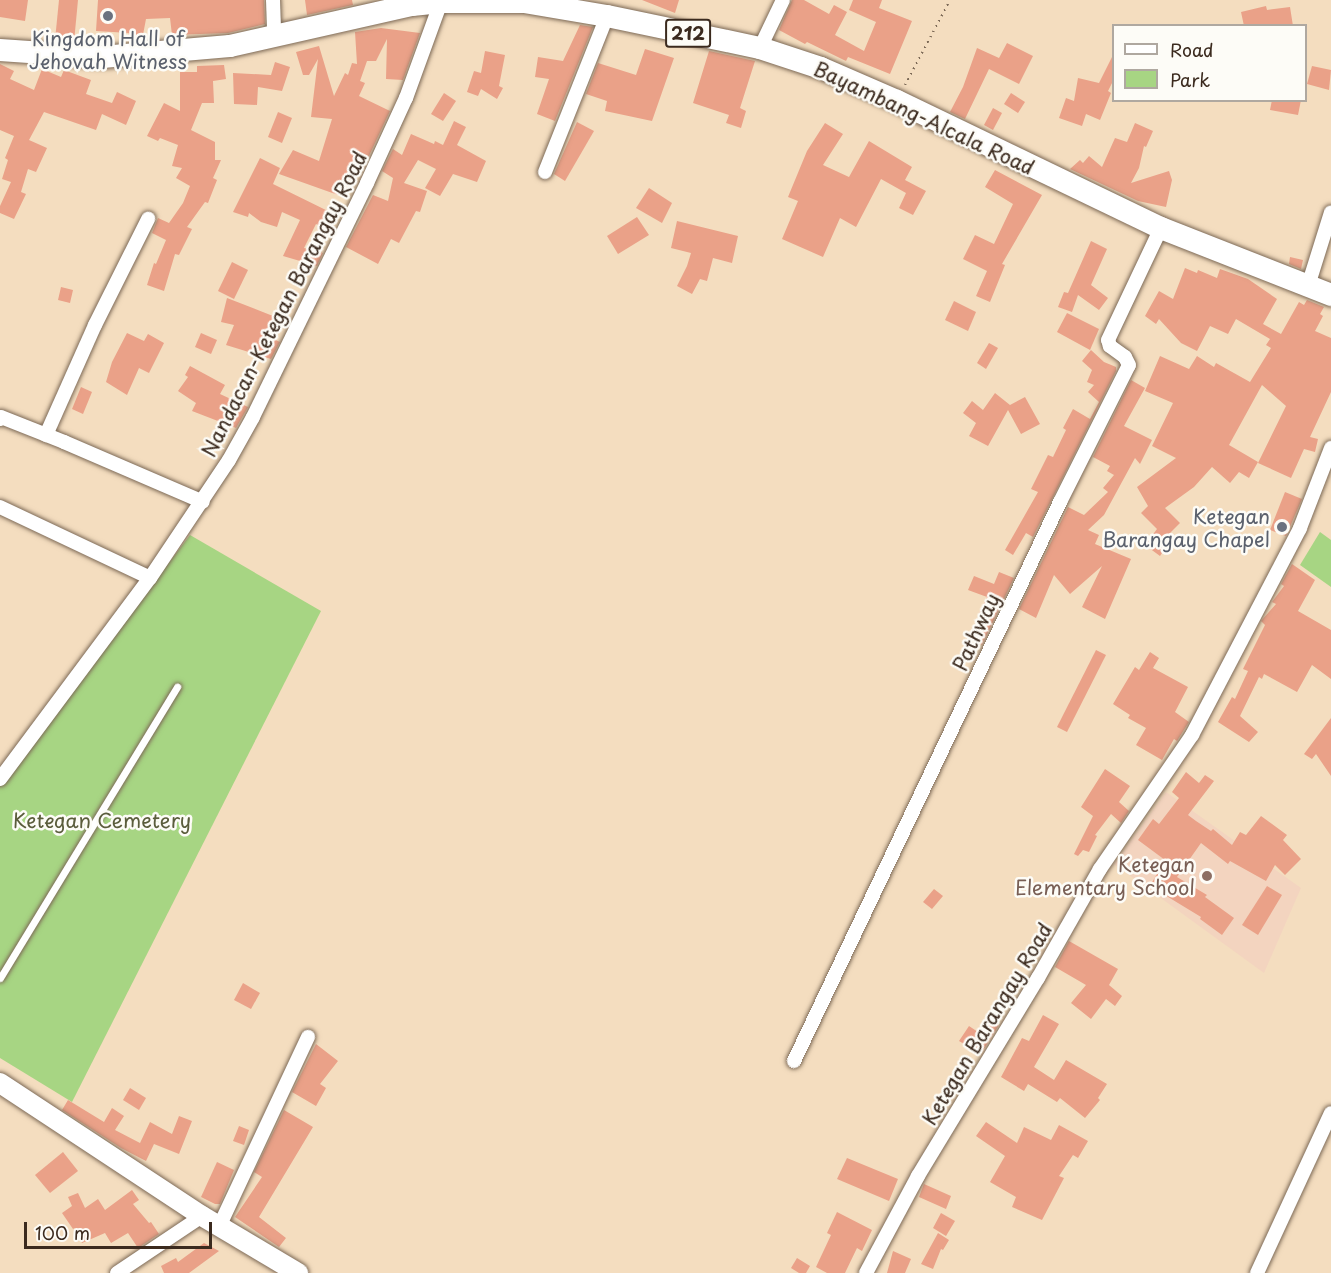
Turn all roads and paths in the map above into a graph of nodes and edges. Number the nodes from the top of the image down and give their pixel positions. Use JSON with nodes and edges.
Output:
{"nodes":[{"id":1,"x":273,"y":0,"type":"edge"},
{"id":2,"x":783,"y":0,"type":"edge"},
{"id":3,"x":950,"y":0,"type":"edge"},
{"id":4,"x":524,"y":1,"type":"edge"},
{"id":5,"x":441,"y":2,"type":"junction"},
{"id":6,"x":607,"y":16,"type":"junction"},
{"id":7,"x":274,"y":36,"type":"junction"},
{"id":8,"x":760,"y":48,"type":"junction"},
{"id":9,"x":0,"y":50,"type":"edge"},
{"id":10,"x":897,"y":101,"type":"junction"},
{"id":11,"x":545,"y":172,"type":"dead end"},
{"id":12,"x":1331,"y":212,"type":"edge"},
{"id":13,"x":148,"y":219,"type":"dead end"},
{"id":14,"x":1161,"y":228,"type":"junction"},
{"id":15,"x":1308,"y":286,"type":"junction"},
{"id":16,"x":1331,"y":295,"type":"edge"},
{"id":17,"x":0,"y":419,"type":"edge"},
{"id":18,"x":46,"y":435,"type":"junction"},
{"id":19,"x":1331,"y":448,"type":"edge"},
{"id":20,"x":203,"y":502,"type":"junction"},
{"id":21,"x":0,"y":507,"type":"edge"},
{"id":22,"x":150,"y":578,"type":"junction"},
{"id":23,"x":177,"y":687,"type":"dead end"},
{"id":24,"x":0,"y":779,"type":"edge"},
{"id":25,"x":0,"y":978,"type":"edge"},
{"id":26,"x":308,"y":1037,"type":"dead end"},
{"id":27,"x":794,"y":1061,"type":"dead end"},
{"id":28,"x":0,"y":1083,"type":"edge"},
{"id":29,"x":1331,"y":1113,"type":"edge"},
{"id":30,"x":202,"y":1216,"type":"junction"},
{"id":31,"x":219,"y":1227,"type":"junction"},
{"id":32,"x":117,"y":1273,"type":"edge"},
{"id":33,"x":298,"y":1273,"type":"edge"},
{"id":34,"x":866,"y":1273,"type":"edge"},
{"id":35,"x":1257,"y":1273,"type":"edge"}],
"edges":[{"from":1,"to":7,"type":"street"},
{"from":2,"to":8,"type":"street"},
{"from":3,"to":10,"type":"path"},
{"from":4,"to":5,"type":"main road","name":"Bayambang-Alcala Road","number":"212"},
{"from":4,"to":6,"type":"main road","name":"Bayambang-Alcala Road","number":"212"},
{"from":5,"to":7,"type":"main road","name":"Bayambang-Alcala Road","number":"212"},
{"from":5,"to":20,"type":"street","name":"Nandacan-Ketegan Barangay Road"},
{"from":6,"to":8,"type":"main road","name":"Bayambang-Alcala Road","number":"212"},
{"from":6,"to":11,"type":"street"},
{"from":7,"to":9,"type":"main road","name":"Bayambang-Alcala Road","number":"212"},
{"from":8,"to":10,"type":"main road","name":"Bayambang-Alcala Road","number":"212"},
{"from":10,"to":14,"type":"main road","name":"Bayambang-Alcala Road","number":"212"},
{"from":12,"to":15,"type":"street"},
{"from":13,"to":18,"type":"street"},
{"from":14,"to":15,"type":"main road","name":"Bayambang-Alcala Road","number":"212"},
{"from":14,"to":27,"type":"street","name":"Pathway"},
{"from":15,"to":16,"type":"main road","name":"Bayambang-Alcala Road","number":"212"},
{"from":17,"to":18,"type":"street"},
{"from":18,"to":20,"type":"street"},
{"from":19,"to":34,"type":"street","name":"Ketegan Barangay Road"},
{"from":20,"to":22,"type":"street","name":"Nandacan-Ketegan Barangay Road"},
{"from":21,"to":22,"type":"street"},
{"from":22,"to":24,"type":"street","name":"Nandacan-Ketegan Barangay Road"},
{"from":23,"to":25,"type":"lane"},
{"from":26,"to":31,"type":"street"},
{"from":28,"to":30,"type":"street"},
{"from":29,"to":35,"type":"street"},
{"from":30,"to":31,"type":"street"},
{"from":30,"to":32,"type":"street"},
{"from":31,"to":33,"type":"street"}]}
